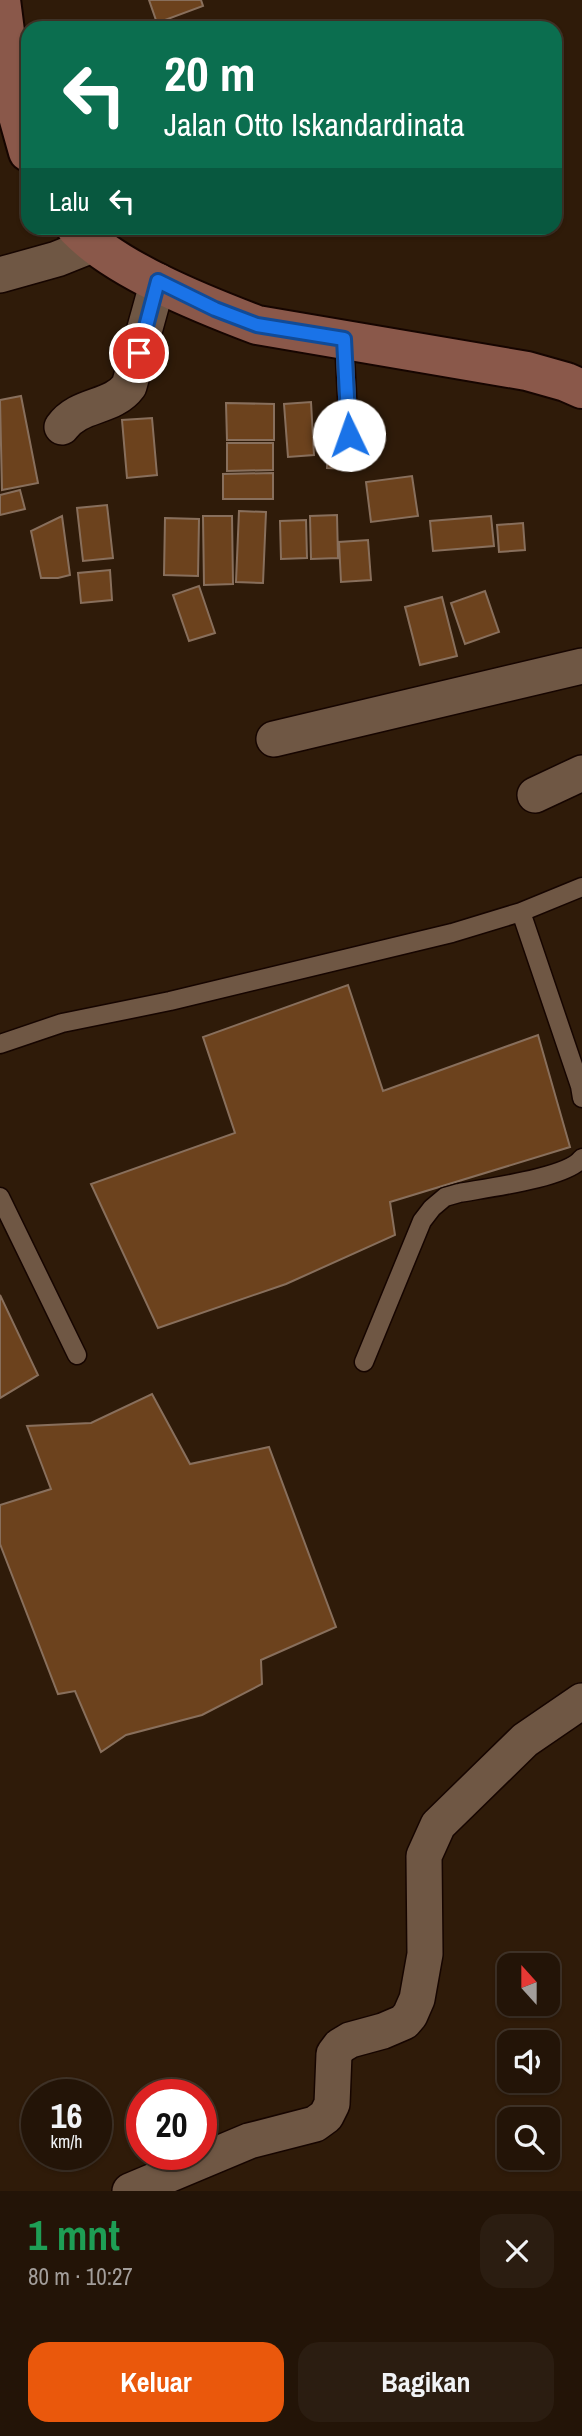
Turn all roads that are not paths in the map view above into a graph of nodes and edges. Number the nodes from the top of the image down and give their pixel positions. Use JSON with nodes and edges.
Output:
{"nodes":[{"id":1,"x":1,"y":0,"type":"edge"},
{"id":2,"x":21,"y":127,"type":"edge"},
{"id":3,"x":84,"y":236,"type":"edge"},
{"id":4,"x":0,"y":275,"type":"edge"},
{"id":5,"x":158,"y":281,"type":"junction"},
{"id":6,"x":344,"y":339,"type":"junction"},
{"id":7,"x":582,"y":389,"type":"edge"},
{"id":8,"x":61,"y":427,"type":"dead end"},
{"id":9,"x":349,"y":435,"type":"dead end"},
{"id":10,"x":582,"y":666,"type":"edge"},
{"id":11,"x":274,"y":739,"type":"dead end"},
{"id":12,"x":582,"y":773,"type":"edge"},
{"id":13,"x":535,"y":795,"type":"dead end"},
{"id":14,"x":582,"y":887,"type":"edge"},
{"id":15,"x":521,"y":912,"type":"junction"},
{"id":16,"x":0,"y":1044,"type":"edge"},
{"id":17,"x":582,"y":1098,"type":"edge"},
{"id":18,"x":582,"y":1158,"type":"edge"},
{"id":19,"x":0,"y":1197,"type":"edge"},
{"id":20,"x":77,"y":1355,"type":"dead end"},
{"id":21,"x":364,"y":1362,"type":"dead end"},
{"id":22,"x":582,"y":1701,"type":"edge"},
{"id":23,"x":130,"y":2191,"type":"edge"}],
"edges":[{"from":1,"to":2,"type":"main road"},
{"from":3,"to":4,"type":"street"},
{"from":3,"to":5,"type":"main road"},
{"from":5,"to":6,"type":"main road"},
{"from":5,"to":8,"type":"street"},
{"from":6,"to":7,"type":"main road"},
{"from":6,"to":9,"type":"lane"},
{"from":10,"to":11,"type":"street"},
{"from":12,"to":13,"type":"street"},
{"from":14,"to":15,"type":"lane"},
{"from":15,"to":16,"type":"lane"},
{"from":15,"to":17,"type":"lane"},
{"from":18,"to":21,"type":"lane"},
{"from":19,"to":20,"type":"lane"},
{"from":22,"to":23,"type":"street"}]}
